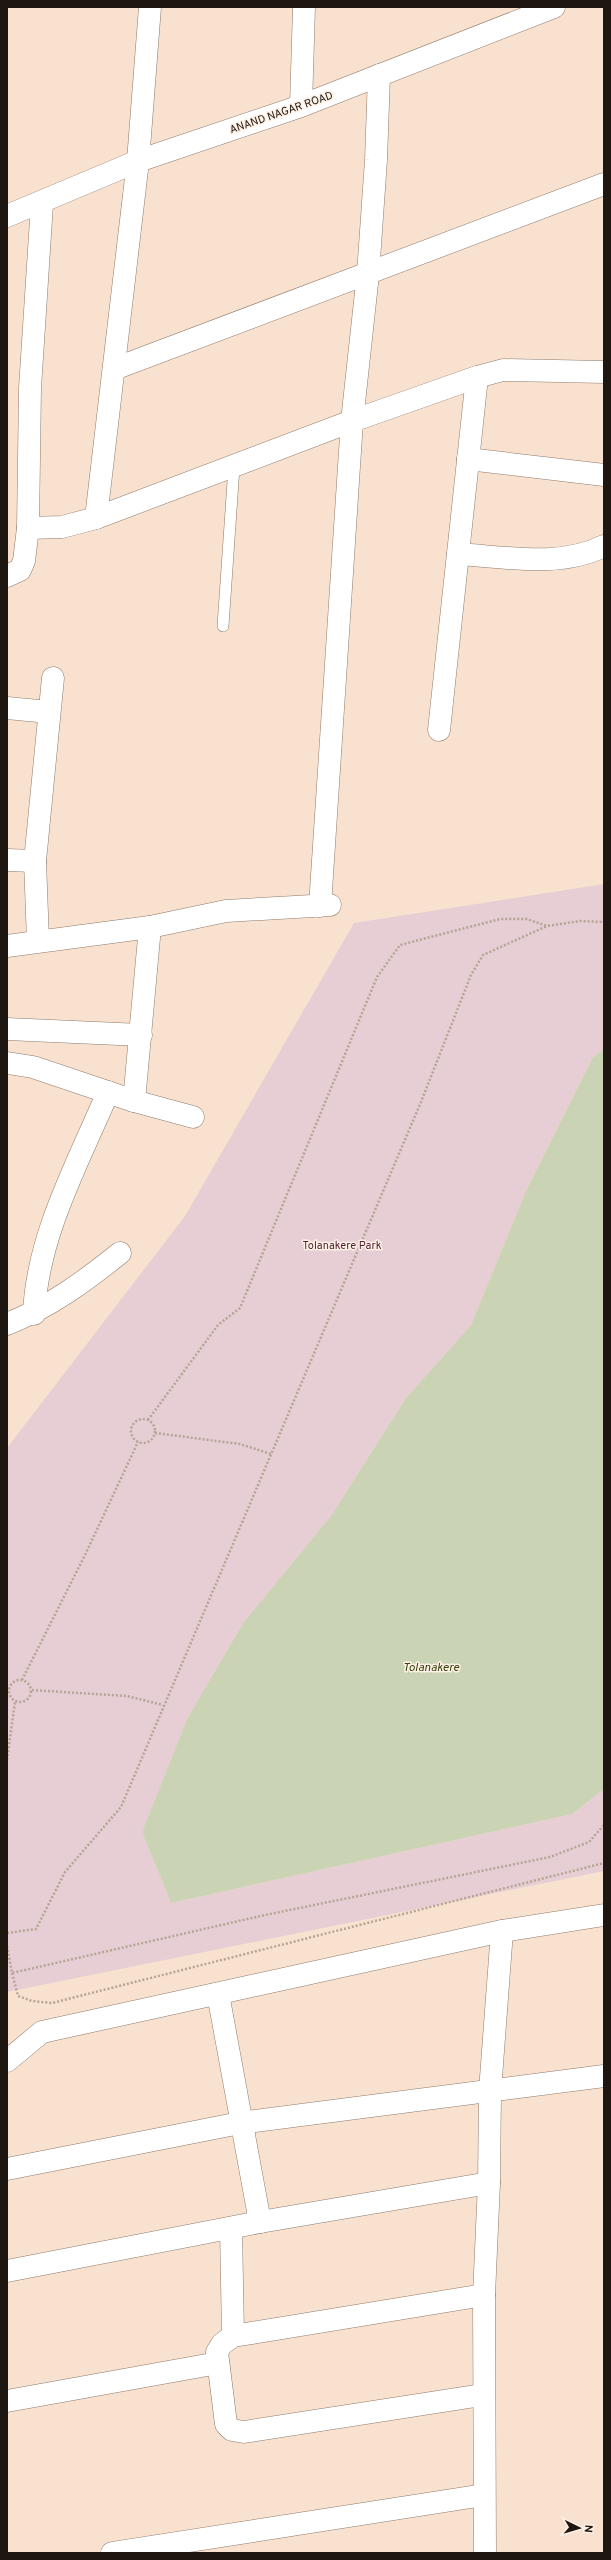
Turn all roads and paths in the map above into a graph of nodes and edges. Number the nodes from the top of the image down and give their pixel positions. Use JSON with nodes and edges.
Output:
{"nodes":[{"id":1,"x":150,"y":7,"type":"edge"},
{"id":2,"x":304,"y":7,"type":"edge"},
{"id":3,"x":554,"y":7,"type":"edge"},
{"id":4,"x":379,"y":75,"type":"junction"},
{"id":5,"x":301,"y":106,"type":"junction"},
{"id":6,"x":138,"y":161,"type":"junction"},
{"id":7,"x":604,"y":184,"type":"edge"},
{"id":8,"x":42,"y":204,"type":"junction"},
{"id":9,"x":7,"y":216,"type":"edge"},
{"id":10,"x":368,"y":274,"type":"junction"},
{"id":11,"x":114,"y":369,"type":"junction"},
{"id":12,"x":604,"y":372,"type":"edge"},
{"id":13,"x":477,"y":377,"type":"junction"},
{"id":14,"x":352,"y":422,"type":"junction"},
{"id":15,"x":468,"y":458,"type":"junction"},
{"id":16,"x":234,"y":467,"type":"junction"},
{"id":17,"x":604,"y":475,"type":"edge"},
{"id":18,"x":96,"y":518,"type":"junction"},
{"id":19,"x":28,"y":528,"type":"junction"},
{"id":20,"x":604,"y":546,"type":"edge"},
{"id":21,"x":458,"y":554,"type":"junction"},
{"id":22,"x":7,"y":576,"type":"edge"},
{"id":23,"x":223,"y":626,"type":"dead end"},
{"id":24,"x":53,"y":678,"type":"dead end"},
{"id":25,"x":7,"y":708,"type":"edge"},
{"id":26,"x":49,"y":712,"type":"junction"},
{"id":27,"x":439,"y":730,"type":"dead end"},
{"id":28,"x":7,"y":860,"type":"edge"},
{"id":29,"x":35,"y":861,"type":"junction"},
{"id":30,"x":604,"y":922,"type":"edge"},
{"id":31,"x":547,"y":926,"type":"junction"},
{"id":32,"x":150,"y":927,"type":"junction"},
{"id":33,"x":38,"y":941,"type":"junction"},
{"id":34,"x":7,"y":946,"type":"edge"},
{"id":35,"x":7,"y":1029,"type":"edge"},
{"id":36,"x":141,"y":1035,"type":"junction"},
{"id":37,"x":7,"y":1063,"type":"edge"},
{"id":38,"x":108,"y":1092,"type":"junction"},
{"id":39,"x":134,"y":1101,"type":"junction"},
{"id":40,"x":193,"y":1117,"type":"dead end"},
{"id":41,"x":120,"y":1253,"type":"dead end"},
{"id":42,"x":34,"y":1314,"type":"junction"},
{"id":43,"x":7,"y":1324,"type":"edge"},
{"id":44,"x":148,"y":1420,"type":"junction"},
{"id":45,"x":155,"y":1433,"type":"junction"},
{"id":46,"x":138,"y":1442,"type":"junction"},
{"id":47,"x":271,"y":1454,"type":"junction"},
{"id":48,"x":22,"y":1680,"type":"junction"},
{"id":49,"x":32,"y":1690,"type":"junction"},
{"id":50,"x":15,"y":1702,"type":"junction"},
{"id":51,"x":164,"y":1705,"type":"junction"},
{"id":52,"x":7,"y":1760,"type":"edge"},
{"id":53,"x":604,"y":1825,"type":"edge"},
{"id":54,"x":604,"y":1863,"type":"edge"},
{"id":55,"x":604,"y":1915,"type":"edge"},
{"id":56,"x":502,"y":1931,"type":"junction"},
{"id":57,"x":7,"y":1933,"type":"edge"},
{"id":58,"x":7,"y":1946,"type":"edge"},
{"id":59,"x":12,"y":1972,"type":"junction"},
{"id":60,"x":218,"y":1994,"type":"junction"},
{"id":61,"x":7,"y":2061,"type":"edge"},
{"id":62,"x":604,"y":2076,"type":"edge"},
{"id":63,"x":490,"y":2091,"type":"junction"},
{"id":64,"x":240,"y":2123,"type":"junction"},
{"id":65,"x":7,"y":2169,"type":"edge"},
{"id":66,"x":489,"y":2183,"type":"junction"},
{"id":67,"x":260,"y":2222,"type":"junction"},
{"id":68,"x":231,"y":2228,"type":"junction"},
{"id":69,"x":7,"y":2271,"type":"edge"},
{"id":70,"x":484,"y":2295,"type":"junction"},
{"id":71,"x":232,"y":2336,"type":"junction"},
{"id":72,"x":218,"y":2363,"type":"junction"},
{"id":73,"x":482,"y":2395,"type":"junction"},
{"id":74,"x":7,"y":2401,"type":"edge"},
{"id":75,"x":484,"y":2495,"type":"junction"},
{"id":76,"x":112,"y":2553,"type":"edge"},
{"id":77,"x":485,"y":2553,"type":"edge"}],
"edges":[{"from":1,"to":6,"type":"street"},
{"from":2,"to":5,"type":"street"},
{"from":3,"to":4,"type":"street","name":"ANAND NAGAR ROAD"},
{"from":4,"to":5,"type":"street","name":"ANAND NAGAR ROAD"},
{"from":4,"to":10,"type":"street"},
{"from":5,"to":6,"type":"street","name":"ANAND NAGAR ROAD"},
{"from":6,"to":8,"type":"street","name":"ANAND NAGAR ROAD"},
{"from":6,"to":11,"type":"street"},
{"from":7,"to":10,"type":"street"},
{"from":8,"to":9,"type":"street","name":"ANAND NAGAR ROAD"},
{"from":8,"to":19,"type":"street"},
{"from":10,"to":11,"type":"street"},
{"from":10,"to":14,"type":"street"},
{"from":11,"to":18,"type":"street"},
{"from":12,"to":13,"type":"street"},
{"from":13,"to":14,"type":"street"},
{"from":13,"to":15,"type":"street"},
{"from":14,"to":16,"type":"street"},
{"from":14,"to":32,"type":"street"},
{"from":15,"to":17,"type":"street"},
{"from":15,"to":21,"type":"street"},
{"from":16,"to":18,"type":"street"},
{"from":16,"to":23,"type":"lane"},
{"from":18,"to":19,"type":"street"},
{"from":19,"to":22,"type":"street"},
{"from":20,"to":21,"type":"street"},
{"from":21,"to":27,"type":"street"},
{"from":24,"to":26,"type":"street"},
{"from":25,"to":26,"type":"street"},
{"from":26,"to":29,"type":"street"},
{"from":28,"to":29,"type":"street"},
{"from":29,"to":33,"type":"street"},
{"from":30,"to":31,"type":"path"},
{"from":31,"to":44,"type":"path"},
{"from":31,"to":47,"type":"path"},
{"from":32,"to":33,"type":"street"},
{"from":32,"to":36,"type":"street"},
{"from":33,"to":34,"type":"street"},
{"from":35,"to":36,"type":"street"},
{"from":36,"to":39,"type":"street"},
{"from":37,"to":38,"type":"street"},
{"from":38,"to":39,"type":"street"},
{"from":38,"to":42,"type":"street"},
{"from":39,"to":40,"type":"street"},
{"from":41,"to":42,"type":"street"},
{"from":42,"to":43,"type":"street"},
{"from":44,"to":45,"type":"path"},
{"from":44,"to":46,"type":"path"},
{"from":45,"to":46,"type":"path"},
{"from":45,"to":47,"type":"path"},
{"from":46,"to":48,"type":"path"},
{"from":47,"to":51,"type":"path"},
{"from":48,"to":49,"type":"path"},
{"from":48,"to":50,"type":"path"},
{"from":49,"to":50,"type":"path"},
{"from":49,"to":51,"type":"path"},
{"from":50,"to":52,"type":"path"},
{"from":51,"to":57,"type":"path"},
{"from":53,"to":59,"type":"path"},
{"from":54,"to":59,"type":"path"},
{"from":55,"to":56,"type":"street"},
{"from":56,"to":60,"type":"street"},
{"from":56,"to":63,"type":"street"},
{"from":58,"to":59,"type":"path"},
{"from":60,"to":61,"type":"street"},
{"from":60,"to":64,"type":"street"},
{"from":62,"to":63,"type":"street"},
{"from":63,"to":64,"type":"street"},
{"from":63,"to":66,"type":"street"},
{"from":64,"to":65,"type":"street"},
{"from":64,"to":67,"type":"street"},
{"from":66,"to":67,"type":"street"},
{"from":66,"to":70,"type":"street"},
{"from":67,"to":68,"type":"street"},
{"from":68,"to":69,"type":"street"},
{"from":68,"to":71,"type":"street"},
{"from":70,"to":71,"type":"street"},
{"from":70,"to":73,"type":"street"},
{"from":71,"to":72,"type":"street"},
{"from":72,"to":73,"type":"street"},
{"from":72,"to":74,"type":"street"},
{"from":73,"to":75,"type":"street"},
{"from":75,"to":76,"type":"street"},
{"from":75,"to":77,"type":"street"}]}
